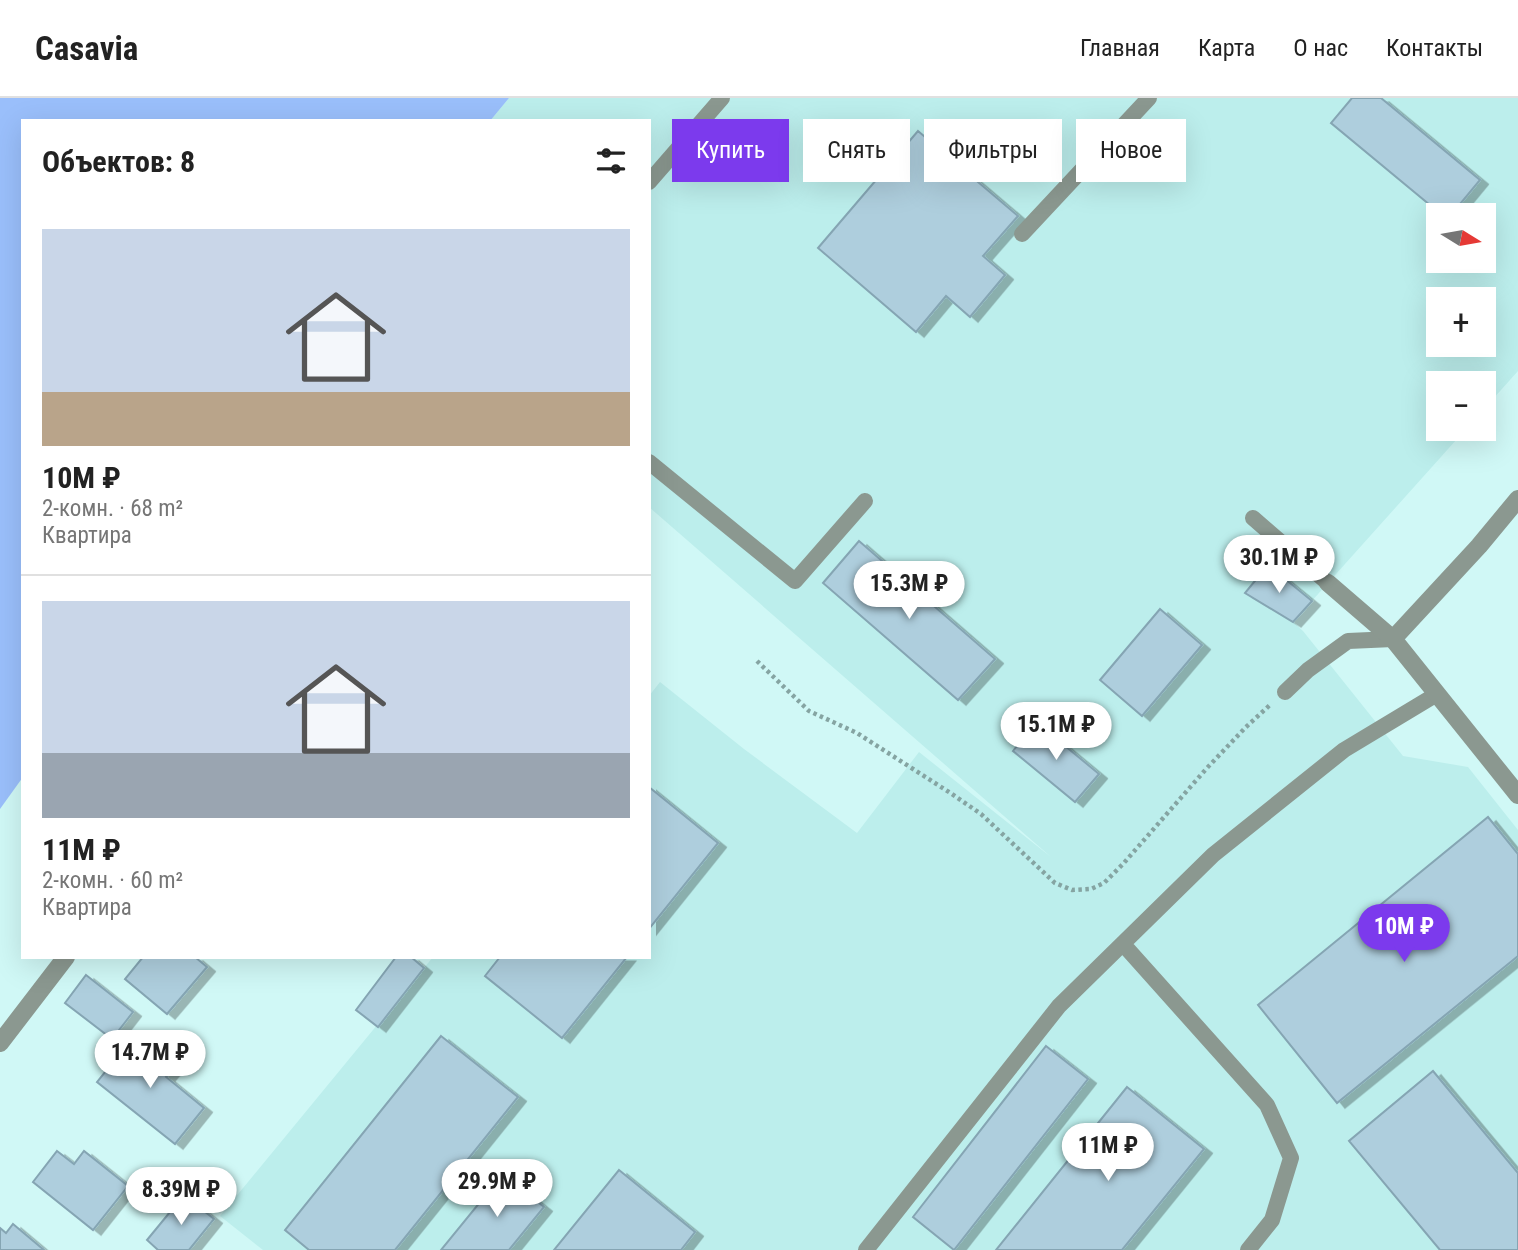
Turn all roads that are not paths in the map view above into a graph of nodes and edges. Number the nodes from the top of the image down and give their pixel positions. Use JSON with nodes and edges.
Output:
{"nodes":[{"id":1,"x":722,"y":98,"type":"edge"},
{"id":2,"x":1149,"y":98,"type":"edge"},
{"id":3,"x":651,"y":180,"type":"edge"},
{"id":4,"x":1022,"y":234,"type":"dead end"},
{"id":5,"x":651,"y":464,"type":"edge"},
{"id":6,"x":1518,"y":499,"type":"edge"},
{"id":7,"x":865,"y":501,"type":"dead end"},
{"id":8,"x":1253,"y":518,"type":"dead end"},
{"id":9,"x":1328,"y":583,"type":"joint"},
{"id":10,"x":1393,"y":639,"type":"junction"},
{"id":11,"x":1285,"y":692,"type":"road end"},
{"id":12,"x":1437,"y":694,"type":"junction"},
{"id":13,"x":1518,"y":794,"type":"edge"},
{"id":14,"x":1123,"y":944,"type":"junction"},
{"id":15,"x":64,"y":959,"type":"edge"},
{"id":16,"x":0,"y":1043,"type":"edge"},
{"id":17,"x":866,"y":1250,"type":"edge"},
{"id":18,"x":1248,"y":1250,"type":"edge"}],
"edges":[{"from":1,"to":3,"type":"lane"},
{"from":2,"to":4,"type":"lane"},
{"from":5,"to":7,"type":"lane"},
{"from":6,"to":10,"type":"street"},
{"from":8,"to":9,"type":"lane"},
{"from":9,"to":10,"type":"street"},
{"from":10,"to":11,"type":"lane"},
{"from":10,"to":12,"type":"street"},
{"from":12,"to":13,"type":"street"},
{"from":12,"to":14,"type":"lane"},
{"from":14,"to":17,"type":"lane"},
{"from":14,"to":18,"type":"lane"},
{"from":15,"to":16,"type":"street"}]}
